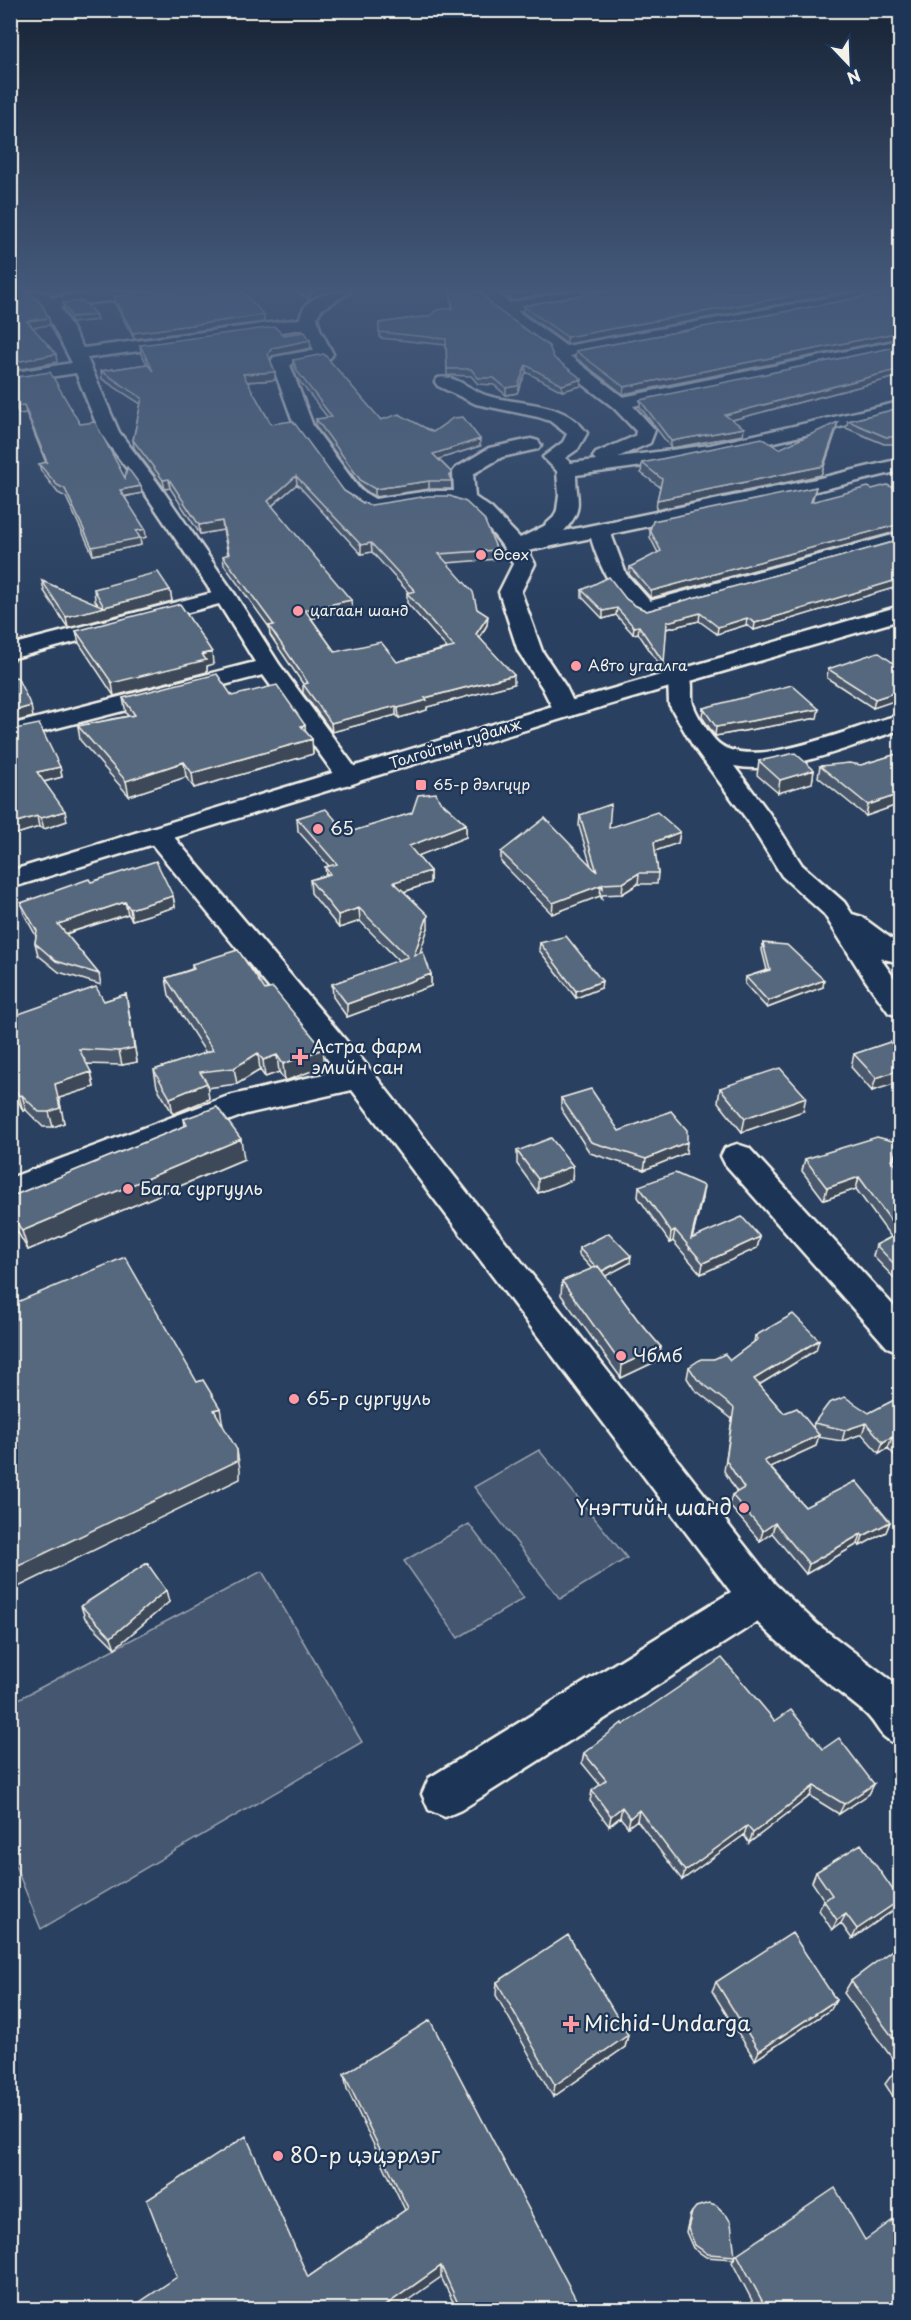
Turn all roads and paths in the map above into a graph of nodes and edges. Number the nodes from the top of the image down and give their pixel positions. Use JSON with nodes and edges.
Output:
{"nodes":[{"id":1,"x":96,"y":400,"type":"edge"},
{"id":2,"x":294,"y":400,"type":"edge"},
{"id":3,"x":488,"y":400,"type":"edge"},
{"id":4,"x":616,"y":400,"type":"edge"},
{"id":5,"x":633,"y":400,"type":"edge"},
{"id":6,"x":620,"y":403,"type":"junction"},
{"id":7,"x":900,"y":408,"type":"edge"},
{"id":8,"x":531,"y":445,"type":"dead end"},
{"id":9,"x":900,"y":465,"type":"edge"},
{"id":10,"x":567,"y":470,"type":"junction"},
{"id":11,"x":466,"y":499,"type":"junction"},
{"id":12,"x":600,"y":530,"type":"junction"},
{"id":13,"x":900,"y":539,"type":"edge"},
{"id":14,"x":516,"y":547,"type":"junction"},
{"id":15,"x":225,"y":596,"type":"junction"},
{"id":16,"x":900,"y":613,"type":"edge"},
{"id":17,"x":10,"y":652,"type":"edge"},
{"id":18,"x":269,"y":666,"type":"junction"},
{"id":19,"x":680,"y":678,"type":"junction"},
{"id":20,"x":565,"y":710,"type":"junction"},
{"id":21,"x":900,"y":722,"type":"edge"},
{"id":22,"x":10,"y":733,"type":"edge"},
{"id":23,"x":706,"y":746,"type":"junction"},
{"id":24,"x":348,"y":777,"type":"junction"},
{"id":25,"x":159,"y":836,"type":"junction"},
{"id":26,"x":10,"y":880,"type":"edge"},
{"id":27,"x":834,"y":908,"type":"junction"},
{"id":28,"x":900,"y":954,"type":"edge"},
{"id":29,"x":900,"y":1006,"type":"edge"},
{"id":30,"x":359,"y":1077,"type":"junction"},
{"id":31,"x":737,"y":1156,"type":"dead end"},
{"id":32,"x":10,"y":1192,"type":"edge"},
{"id":33,"x":900,"y":1337,"type":"edge"},
{"id":34,"x":760,"y":1597,"type":"junction"},
{"id":35,"x":894,"y":1705,"type":"edge"},
{"id":36,"x":445,"y":1794,"type":"dead end"}],
"edges":[{"from":1,"to":15,"type":"street"},
{"from":2,"to":11,"type":"street"},
{"from":3,"to":10,"type":"street"},
{"from":4,"to":6,"type":"street"},
{"from":5,"to":6,"type":"street"},
{"from":6,"to":10,"type":"street"},
{"from":7,"to":10,"type":"street"},
{"from":8,"to":11,"type":"street"},
{"from":9,"to":12,"type":"street"},
{"from":10,"to":14,"type":"street"},
{"from":11,"to":14,"type":"street"},
{"from":12,"to":13,"type":"street"},
{"from":12,"to":14,"type":"street"},
{"from":14,"to":20,"type":"street"},
{"from":15,"to":17,"type":"street"},
{"from":15,"to":18,"type":"street"},
{"from":16,"to":19,"type":"street","name":"Толгойтын гудамж"},
{"from":18,"to":22,"type":"street"},
{"from":18,"to":24,"type":"street"},
{"from":19,"to":20,"type":"street","name":"Толгойтын гудамж"},
{"from":19,"to":23,"type":"street"},
{"from":20,"to":24,"type":"street","name":"Толгойтын гудамж"},
{"from":21,"to":23,"type":"street"},
{"from":23,"to":27,"type":"street"},
{"from":24,"to":25,"type":"street","name":"Толгойтын гудамж"},
{"from":25,"to":26,"type":"street","name":"Толгойтын гудамж"},
{"from":25,"to":30,"type":"street"},
{"from":27,"to":28,"type":"street"},
{"from":27,"to":29,"type":"street"},
{"from":30,"to":32,"type":"street"},
{"from":30,"to":34,"type":"street"},
{"from":31,"to":33,"type":"street"},
{"from":34,"to":35,"type":"street"},
{"from":34,"to":36,"type":"street"}]}
